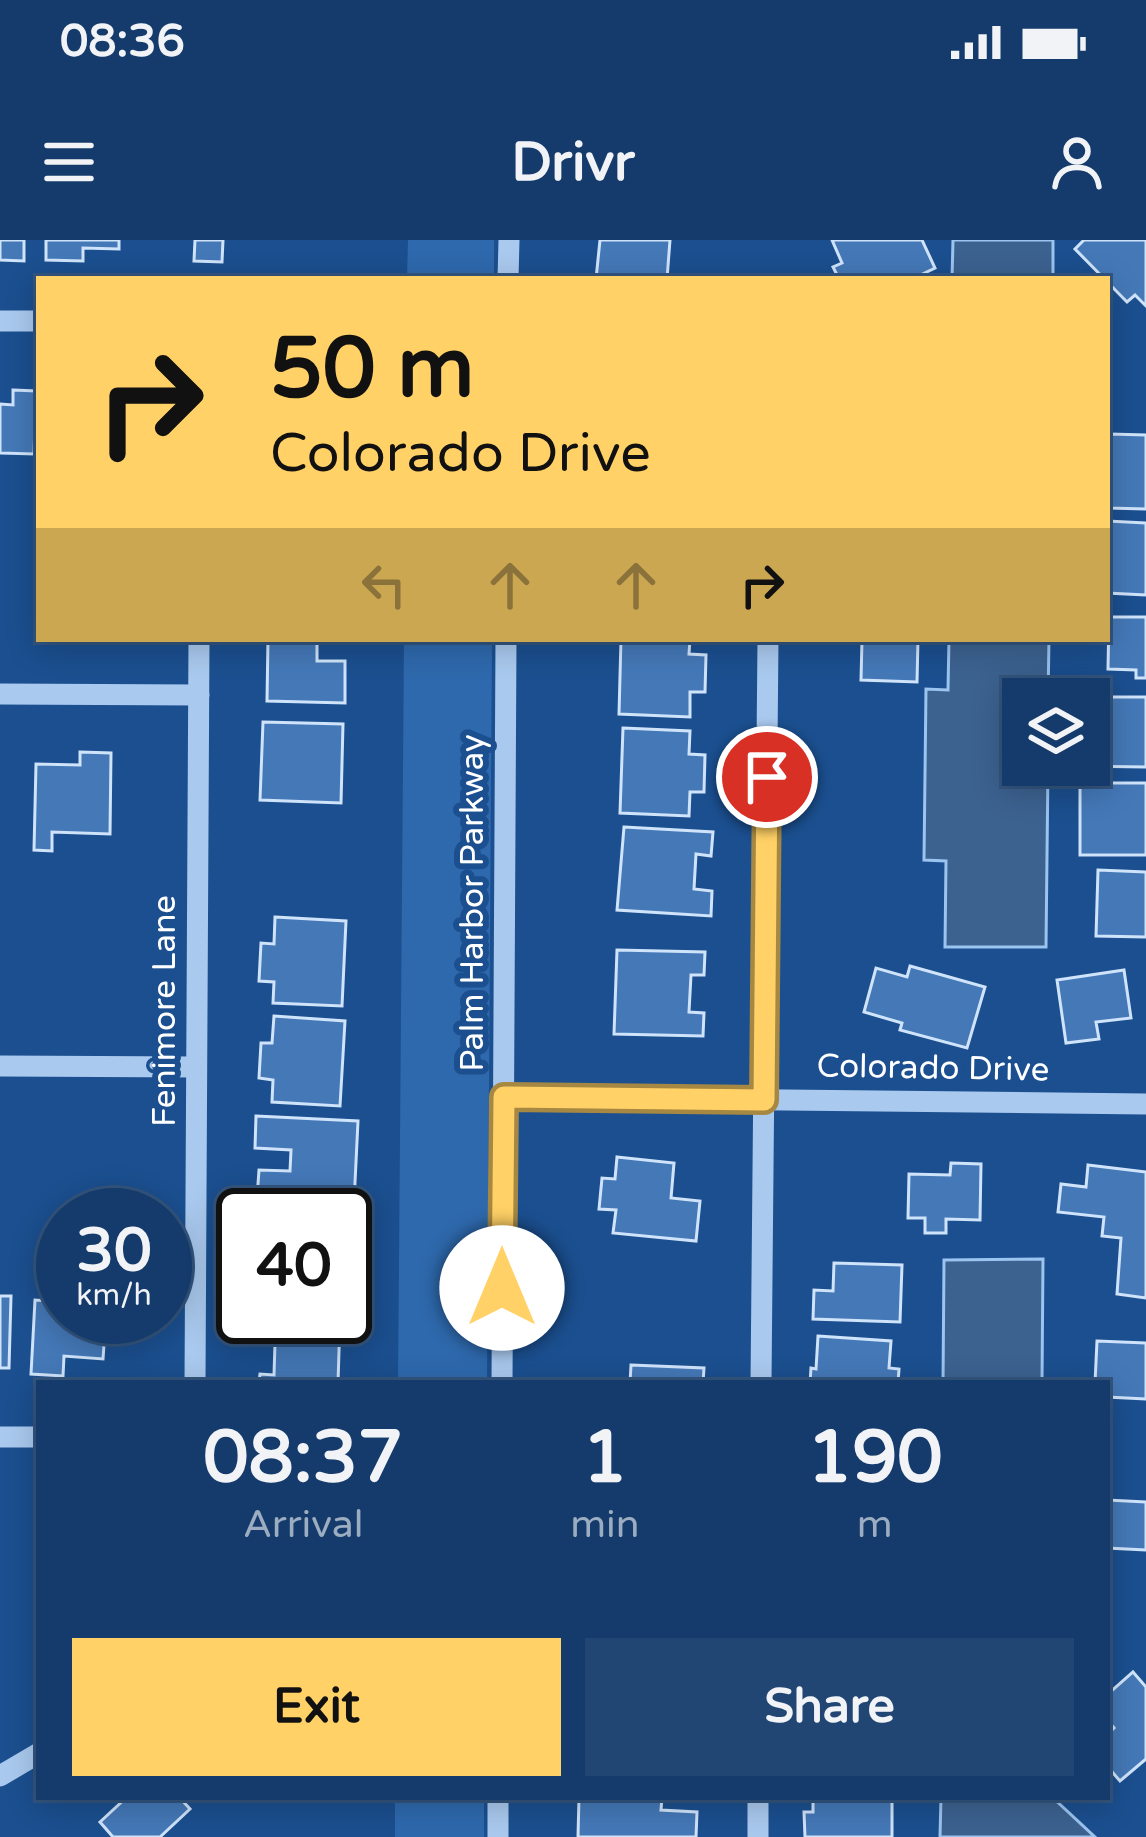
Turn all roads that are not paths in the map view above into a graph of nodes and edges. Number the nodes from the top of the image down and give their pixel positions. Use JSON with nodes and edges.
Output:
{"nodes":[{"id":1,"x":508,"y":240,"type":"edge"},
{"id":2,"x":508,"y":276,"type":"edge"},
{"id":3,"x":0,"y":321,"type":"edge"},
{"id":4,"x":36,"y":321,"type":"edge"},
{"id":5,"x":199,"y":642,"type":"edge"},
{"id":6,"x":506,"y":642,"type":"edge"},
{"id":7,"x":768,"y":642,"type":"edge"},
{"id":8,"x":0,"y":694,"type":"edge"},
{"id":9,"x":199,"y":695,"type":"junction"},
{"id":10,"x":0,"y":1066,"type":"edge"},
{"id":11,"x":196,"y":1067,"type":"junction"},
{"id":12,"x":504,"y":1097,"type":"junction"},
{"id":13,"x":764,"y":1100,"type":"junction"},
{"id":14,"x":1146,"y":1104,"type":"edge"},
{"id":15,"x":195,"y":1380,"type":"edge"},
{"id":16,"x":502,"y":1380,"type":"edge"},
{"id":17,"x":761,"y":1380,"type":"edge"},
{"id":18,"x":0,"y":1437,"type":"edge"},
{"id":19,"x":36,"y":1437,"type":"edge"},
{"id":20,"x":36,"y":1755,"type":"edge"},
{"id":21,"x":0,"y":1776,"type":"edge"},
{"id":22,"x":498,"y":1800,"type":"edge"},
{"id":23,"x":758,"y":1800,"type":"edge"},
{"id":24,"x":498,"y":1837,"type":"edge"},
{"id":25,"x":758,"y":1837,"type":"edge"}],
"edges":[{"from":1,"to":2,"type":"street"},
{"from":3,"to":4,"type":"street"},
{"from":5,"to":9,"type":"street","name":"Fenimore Lane"},
{"from":6,"to":12,"type":"street","name":"Palm Harbor Parkway"},
{"from":7,"to":13,"type":"street"},
{"from":8,"to":9,"type":"street"},
{"from":9,"to":11,"type":"street","name":"Fenimore Lane"},
{"from":10,"to":11,"type":"street"},
{"from":11,"to":15,"type":"street","name":"Fenimore Lane"},
{"from":12,"to":13,"type":"street","name":"Colorado Drive"},
{"from":12,"to":16,"type":"street","name":"Palm Harbor Parkway"},
{"from":13,"to":14,"type":"street","name":"Colorado Drive"},
{"from":13,"to":17,"type":"street"},
{"from":18,"to":19,"type":"street"},
{"from":20,"to":21,"type":"street"},
{"from":22,"to":24,"type":"street"},
{"from":23,"to":25,"type":"street"}]}
